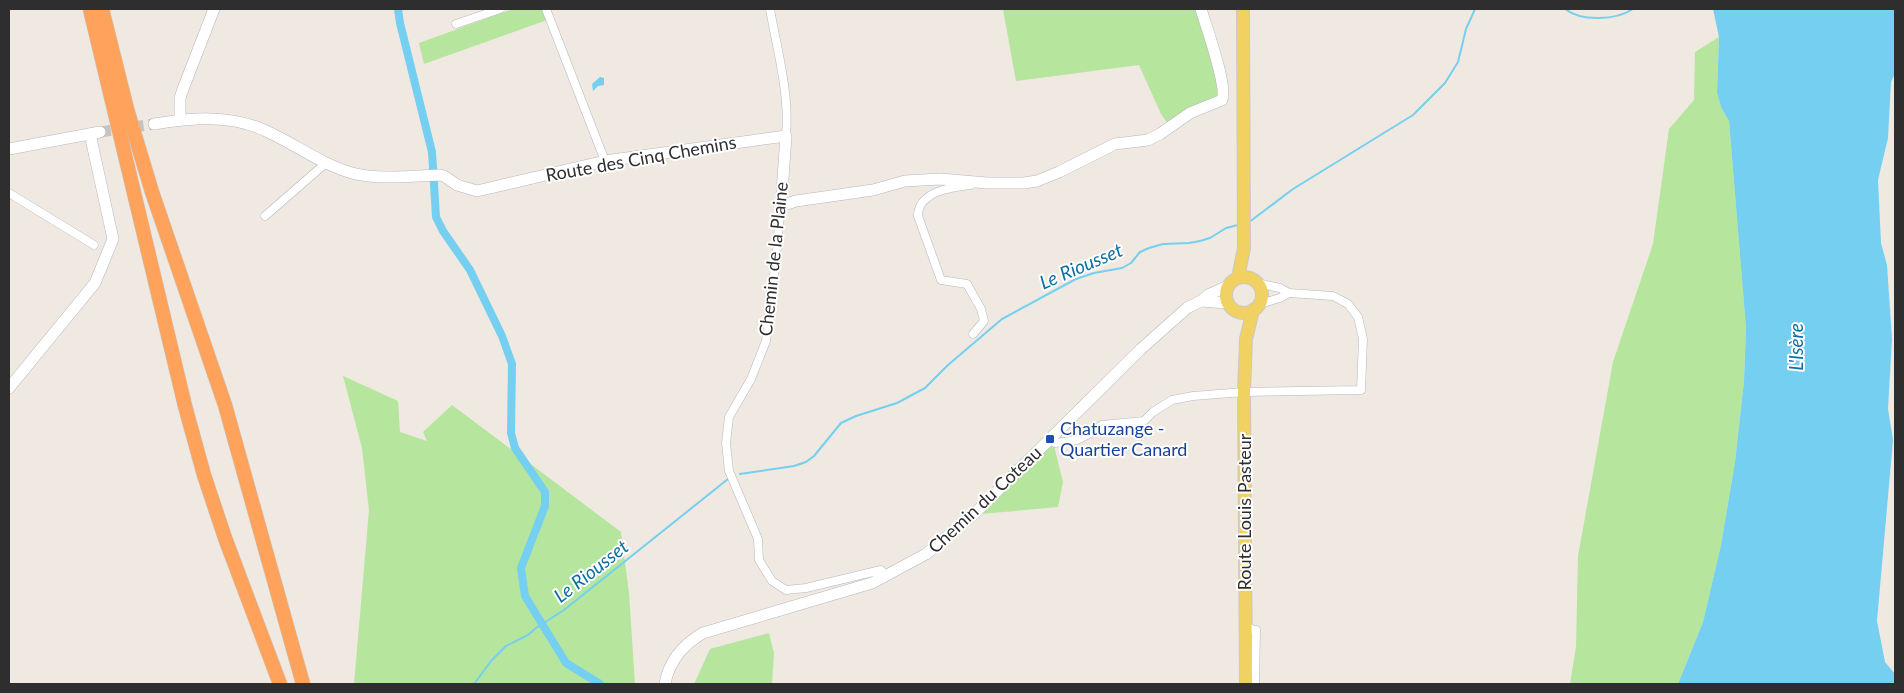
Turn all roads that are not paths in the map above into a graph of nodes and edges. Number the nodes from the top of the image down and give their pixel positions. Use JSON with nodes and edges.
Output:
{"nodes":[{"id":1,"x":90,"y":9,"type":"edge"},
{"id":2,"x":102,"y":9,"type":"edge"},
{"id":3,"x":214,"y":9,"type":"edge"},
{"id":4,"x":500,"y":9,"type":"edge"},
{"id":5,"x":546,"y":9,"type":"edge"},
{"id":6,"x":770,"y":9,"type":"edge"},
{"id":7,"x":1201,"y":9,"type":"edge"},
{"id":8,"x":1243,"y":9,"type":"edge"},
{"id":9,"x":456,"y":24,"type":"dead end"},
{"id":10,"x":180,"y":120,"type":"junction"},
{"id":11,"x":154,"y":124,"type":"tunnel mouth"},
{"id":12,"x":786,"y":136,"type":"junction"},
{"id":13,"x":9,"y":149,"type":"edge"},
{"id":14,"x":605,"y":162,"type":"junction"},
{"id":15,"x":326,"y":163,"type":"junction"},
{"id":16,"x":996,"y":183,"type":"junction"},
{"id":17,"x":9,"y":193,"type":"edge"},
{"id":18,"x":781,"y":206,"type":"junction"},
{"id":19,"x":265,"y":216,"type":"dead end"},
{"id":20,"x":94,"y":245,"type":"dead end"},
{"id":21,"x":1244,"y":248,"type":"junction"},
{"id":22,"x":1256,"y":281,"type":"junction"},
{"id":23,"x":1233,"y":282,"type":"junction"},
{"id":24,"x":1289,"y":293,"type":"junction"},
{"id":25,"x":1201,"y":301,"type":"junction"},
{"id":26,"x":1233,"y":307,"type":"junction"},
{"id":27,"x":1256,"y":307,"type":"junction"},
{"id":28,"x":973,"y":334,"type":"dead end"},
{"id":29,"x":1246,"y":339,"type":"junction"},
{"id":30,"x":9,"y":388,"type":"edge"},
{"id":31,"x":1244,"y":392,"type":"junction"},
{"id":32,"x":1050,"y":439,"type":"junction"},
{"id":33,"x":886,"y":577,"type":"junction"},
{"id":34,"x":1246,"y":628,"type":"junction"},
{"id":35,"x":280,"y":684,"type":"edge"},
{"id":36,"x":303,"y":684,"type":"edge"},
{"id":37,"x":665,"y":684,"type":"edge"},
{"id":38,"x":1246,"y":684,"type":"edge"},
{"id":39,"x":1255,"y":684,"type":"edge"}],
"edges":[{"from":1,"to":35,"type":"highway"},
{"from":2,"to":36,"type":"highway"},
{"from":3,"to":10,"type":"street"},
{"from":4,"to":9,"type":"street"},
{"from":5,"to":14,"type":"street"},
{"from":6,"to":12,"type":"street","name":"Chemin de la Plaine"},
{"from":7,"to":16,"type":"street"},
{"from":8,"to":21,"type":"main road"},
{"from":10,"to":11,"type":"street","name":"Route des Cinq Chemins"},
{"from":10,"to":15,"type":"street","name":"Route des Cinq Chemins"},
{"from":12,"to":14,"type":"street","name":"Route des Cinq Chemins"},
{"from":12,"to":18,"type":"street","name":"Chemin de la Plaine"},
{"from":13,"to":30,"type":"street"},
{"from":14,"to":15,"type":"street","name":"Route des Cinq Chemins"},
{"from":15,"to":19,"type":"street"},
{"from":16,"to":18,"type":"street"},
{"from":16,"to":28,"type":"street"},
{"from":17,"to":20,"type":"street"},
{"from":18,"to":33,"type":"street","name":"Chemin de la Plaine"},
{"from":21,"to":22,"type":"main road"},
{"from":21,"to":23,"type":"main road"},
{"from":22,"to":23,"type":"main road"},
{"from":22,"to":24,"type":"street"},
{"from":22,"to":27,"type":"main road"},
{"from":23,"to":25,"type":"street","name":"Chemin du Coteau"},
{"from":23,"to":26,"type":"main road"},
{"from":24,"to":27,"type":"street"},
{"from":24,"to":31,"type":"street"},
{"from":25,"to":26,"type":"street"},
{"from":25,"to":32,"type":"street","name":"Chemin du Coteau"},
{"from":26,"to":27,"type":"main road"},
{"from":26,"to":29,"type":"main road","name":"Route Louis Pasteur"},
{"from":27,"to":29,"type":"main road","name":"Route Louis Pasteur"},
{"from":29,"to":31,"type":"main road","name":"Route Louis Pasteur"},
{"from":31,"to":32,"type":"street"},
{"from":31,"to":34,"type":"main road","name":"Route Louis Pasteur"},
{"from":32,"to":33,"type":"street","name":"Chemin du Coteau"},
{"from":33,"to":37,"type":"street","name":"Chemin du Coteau"},
{"from":34,"to":38,"type":"main road","name":"Route Louis Pasteur"},
{"from":34,"to":39,"type":"street"}]}
